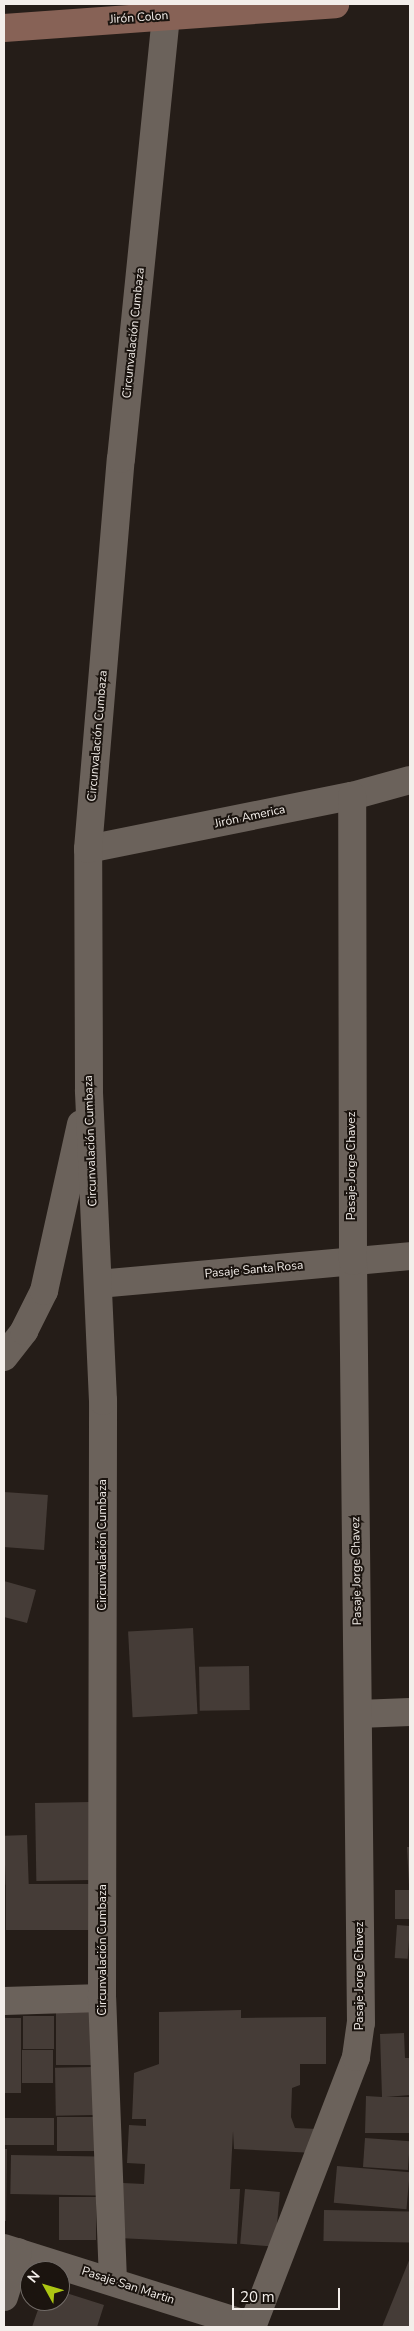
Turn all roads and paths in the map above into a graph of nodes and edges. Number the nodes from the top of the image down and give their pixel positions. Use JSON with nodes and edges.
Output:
{"nodes":[{"id":1,"x":335,"y":4,"type":"edge"},
{"id":2,"x":167,"y":10,"type":"edge"},
{"id":3,"x":4,"y":28,"type":"edge"},
{"id":4,"x":410,"y":780,"type":"edge"},
{"id":5,"x":352,"y":796,"type":"junction"},
{"id":6,"x":88,"y":849,"type":"junction"},
{"id":7,"x":89,"y":1090,"type":"junction"},
{"id":8,"x":410,"y":1256,"type":"edge"},
{"id":9,"x":353,"y":1261,"type":"junction"},
{"id":10,"x":98,"y":1284,"type":"junction"},
{"id":11,"x":4,"y":1357,"type":"edge"},
{"id":12,"x":410,"y":1712,"type":"edge"},
{"id":13,"x":358,"y":1714,"type":"junction"},
{"id":14,"x":102,"y":1998,"type":"junction"},
{"id":15,"x":4,"y":2001,"type":"edge"},
{"id":16,"x":11,"y":2250,"type":"edge"},
{"id":17,"x":113,"y":2281,"type":"junction"},
{"id":18,"x":4,"y":2297,"type":"edge"},
{"id":19,"x":252,"y":2327,"type":"edge"}],
"edges":[{"from":1,"to":2,"type":"street","name":"Jirón Colon"},
{"from":2,"to":3,"type":"street","name":"Jirón Colon"},
{"from":2,"to":6,"type":"street","name":"Circunvalación Cumbaza"},
{"from":4,"to":5,"type":"street","name":"Jirón America"},
{"from":5,"to":6,"type":"street","name":"Jirón America"},
{"from":5,"to":9,"type":"street","name":"Pasaje Jorge Chavez"},
{"from":6,"to":7,"type":"street","name":"Circunvalación Cumbaza"},
{"from":7,"to":10,"type":"street","name":"Circunvalación Cumbaza"},
{"from":7,"to":11,"type":"street"},
{"from":8,"to":9,"type":"street","name":"Pasaje Santa Rosa"},
{"from":9,"to":10,"type":"street","name":"Pasaje Santa Rosa"},
{"from":9,"to":13,"type":"street","name":"Pasaje Jorge Chavez"},
{"from":10,"to":14,"type":"street","name":"Circunvalación Cumbaza"},
{"from":12,"to":13,"type":"street"},
{"from":13,"to":19,"type":"street","name":"Pasaje Jorge Chavez"},
{"from":14,"to":15,"type":"street"},
{"from":14,"to":17,"type":"street","name":"Circunvalación Cumbaza"},
{"from":16,"to":17,"type":"street","name":"Pasaje San Martin"},
{"from":16,"to":18,"type":"street"},
{"from":17,"to":19,"type":"street","name":"Pasaje San Martin"}]}
